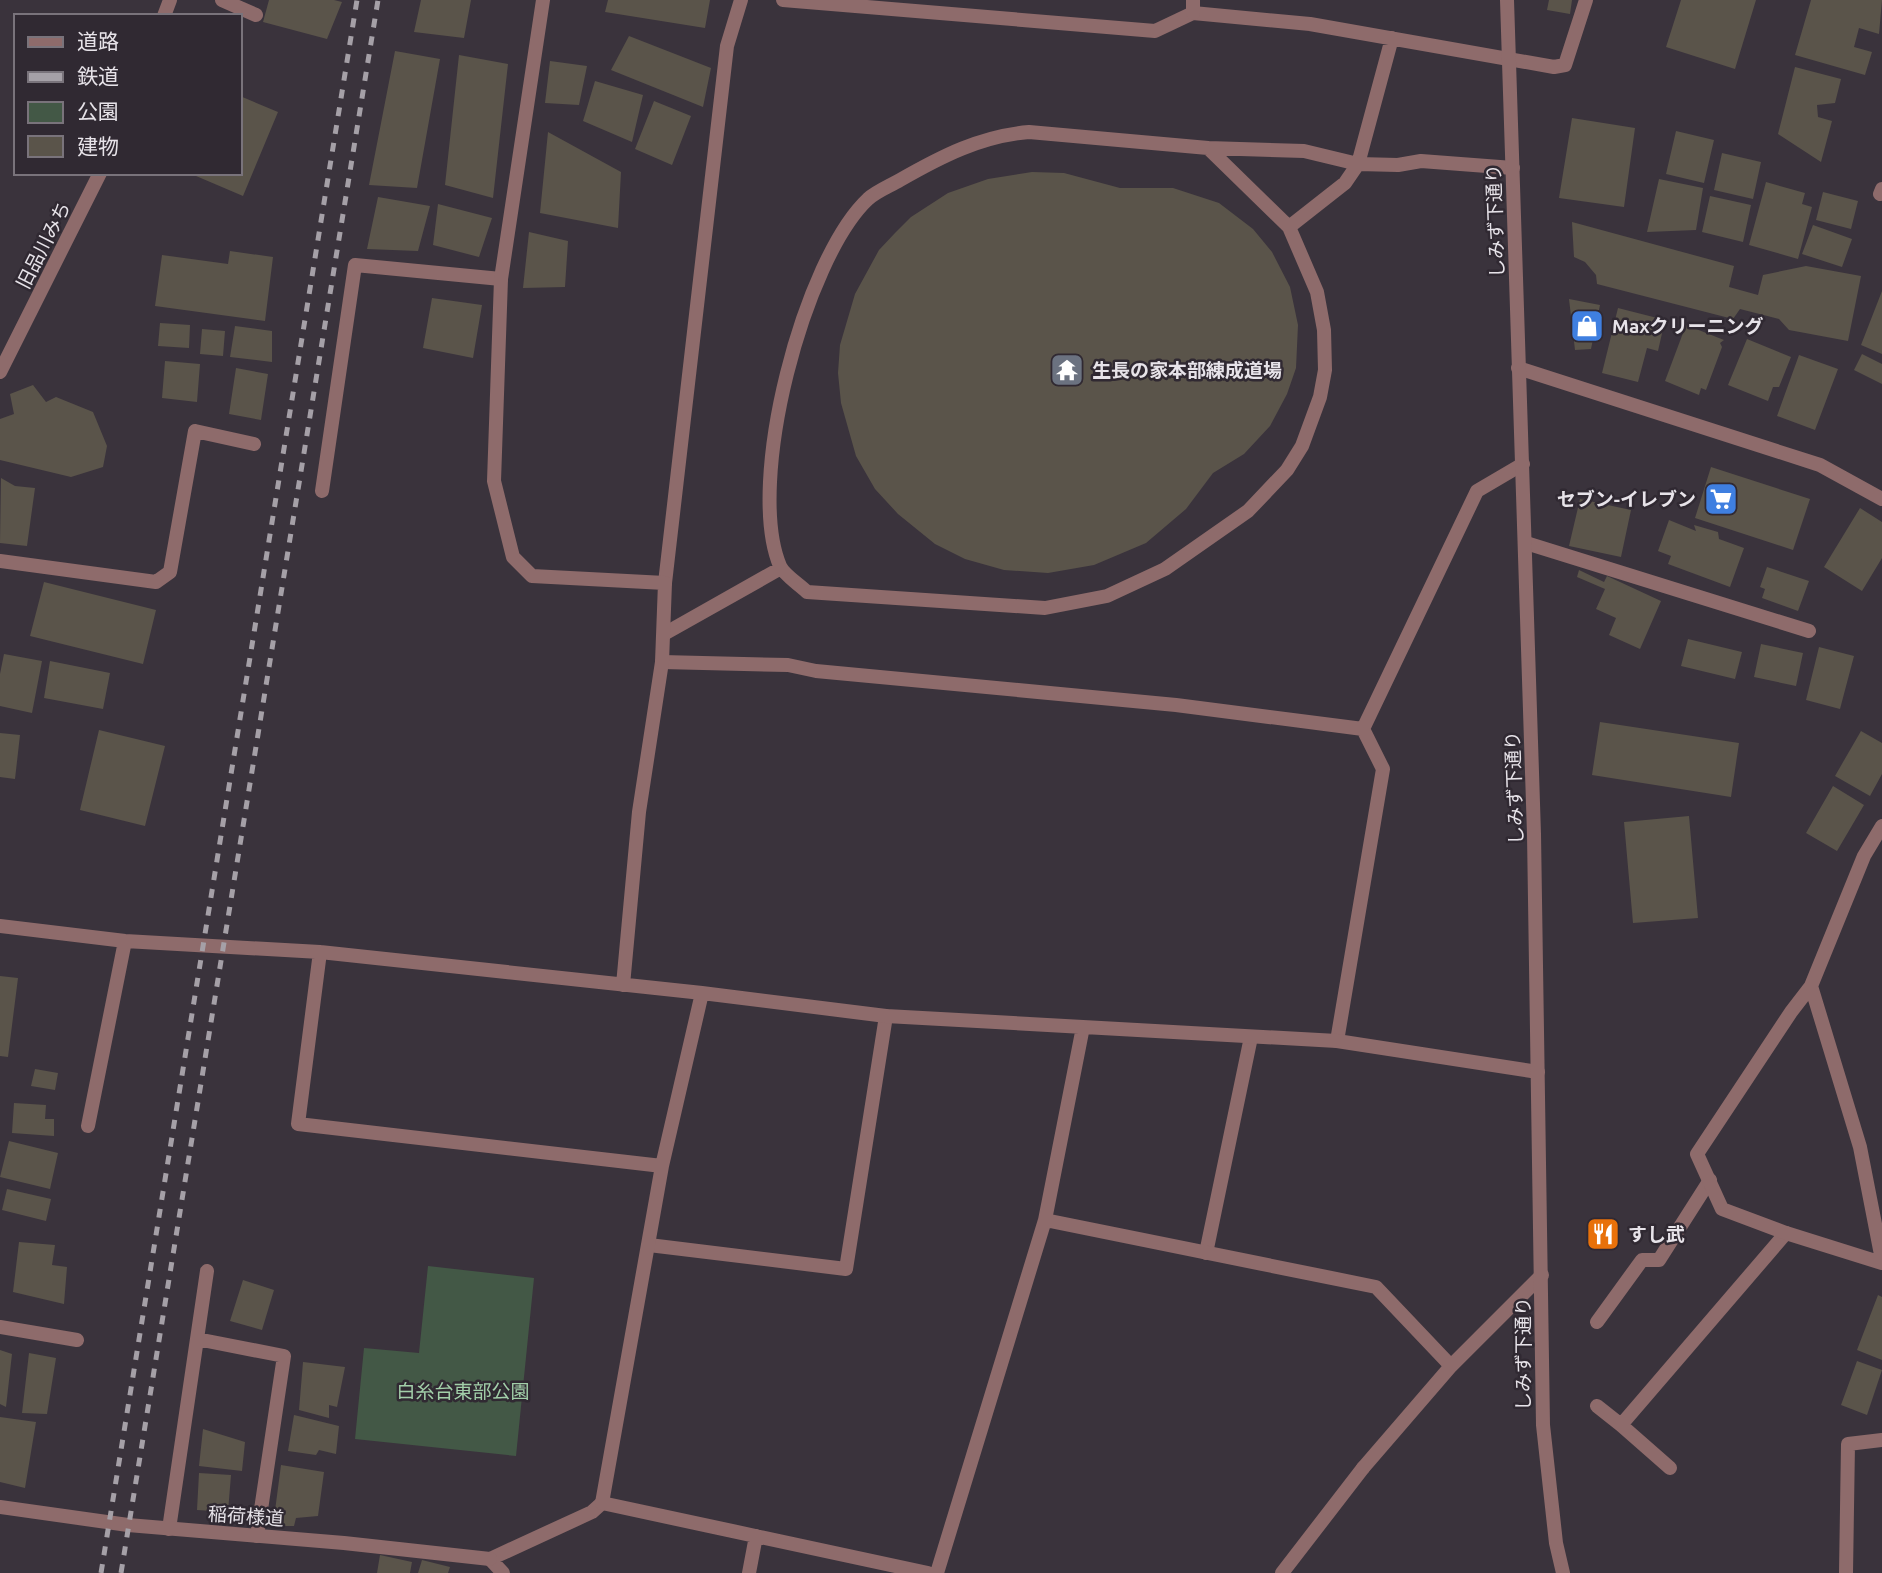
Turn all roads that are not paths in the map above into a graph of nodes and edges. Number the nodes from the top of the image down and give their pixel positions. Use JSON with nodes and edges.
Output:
{"nodes":[{"id":1,"x":222,"y":0,"type":"edge"},
{"id":2,"x":543,"y":0,"type":"edge"},
{"id":3,"x":741,"y":0,"type":"edge"},
{"id":4,"x":783,"y":0,"type":"edge"},
{"id":5,"x":1507,"y":0,"type":"edge"},
{"id":6,"x":1586,"y":0,"type":"edge"},
{"id":7,"x":1193,"y":6,"type":"edge"},
{"id":8,"x":256,"y":15,"type":"dead end"},
{"id":9,"x":1392,"y":38,"type":"junction"},
{"id":10,"x":1508,"y":58,"type":"junction"},
{"id":11,"x":1208,"y":148,"type":"junction"},
{"id":12,"x":1358,"y":164,"type":"junction"},
{"id":13,"x":1513,"y":169,"type":"junction"},
{"id":14,"x":99,"y":175,"type":"edge"},
{"id":15,"x":1289,"y":227,"type":"junction"},
{"id":16,"x":501,"y":279,"type":"junction"},
{"id":17,"x":1518,"y":368,"type":"junction"},
{"id":18,"x":0,"y":372,"type":"edge"},
{"id":19,"x":254,"y":444,"type":"dead end"},
{"id":20,"x":1523,"y":464,"type":"junction"},
{"id":21,"x":323,"y":491,"type":"dead end"},
{"id":22,"x":1882,"y":499,"type":"edge"},
{"id":23,"x":1525,"y":543,"type":"junction"},
{"id":24,"x":0,"y":561,"type":"edge"},
{"id":25,"x":781,"y":568,"type":"junction"},
{"id":26,"x":664,"y":583,"type":"junction"},
{"id":27,"x":1809,"y":631,"type":"dead end"},
{"id":28,"x":664,"y":634,"type":"junction"},
{"id":29,"x":662,"y":662,"type":"junction"},
{"id":30,"x":1363,"y":729,"type":"junction"},
{"id":31,"x":1882,"y":825,"type":"edge"},
{"id":32,"x":0,"y":926,"type":"edge"},
{"id":33,"x":125,"y":941,"type":"junction"},
{"id":34,"x":320,"y":953,"type":"junction"},
{"id":35,"x":623,"y":985,"type":"junction"},
{"id":36,"x":1811,"y":986,"type":"junction"},
{"id":37,"x":702,"y":993,"type":"junction"},
{"id":38,"x":886,"y":1016,"type":"junction"},
{"id":39,"x":1083,"y":1027,"type":"junction"},
{"id":40,"x":1251,"y":1037,"type":"junction"},
{"id":41,"x":1337,"y":1041,"type":"junction"},
{"id":42,"x":1538,"y":1072,"type":"junction"},
{"id":43,"x":88,"y":1126,"type":"dead end"},
{"id":44,"x":662,"y":1166,"type":"junction"},
{"id":45,"x":1710,"y":1180,"type":"junction"},
{"id":46,"x":1045,"y":1220,"type":"junction"},
{"id":47,"x":1786,"y":1233,"type":"junction"},
{"id":48,"x":649,"y":1245,"type":"junction"},
{"id":49,"x":1206,"y":1253,"type":"junction"},
{"id":50,"x":1882,"y":1261,"type":"edge"},
{"id":51,"x":207,"y":1271,"type":"dead end"},
{"id":52,"x":1542,"y":1275,"type":"junction"},
{"id":53,"x":1597,"y":1322,"type":"dead end"},
{"id":54,"x":0,"y":1326,"type":"edge"},
{"id":55,"x":197,"y":1339,"type":"junction"},
{"id":56,"x":77,"y":1340,"type":"dead end"},
{"id":57,"x":1451,"y":1366,"type":"junction"},
{"id":58,"x":1597,"y":1406,"type":"dead end"},
{"id":59,"x":1621,"y":1425,"type":"junction"},
{"id":60,"x":1882,"y":1440,"type":"edge"},
{"id":61,"x":1670,"y":1468,"type":"dead end"},
{"id":62,"x":602,"y":1503,"type":"junction"},
{"id":63,"x":0,"y":1507,"type":"edge"},
{"id":64,"x":169,"y":1529,"type":"junction"},
{"id":65,"x":257,"y":1536,"type":"junction"},
{"id":66,"x":756,"y":1536,"type":"junction"},
{"id":67,"x":490,"y":1559,"type":"junction"},
{"id":68,"x":503,"y":1573,"type":"edge"},
{"id":69,"x":749,"y":1573,"type":"edge"},
{"id":70,"x":928,"y":1573,"type":"edge"},
{"id":71,"x":937,"y":1573,"type":"edge"},
{"id":72,"x":1282,"y":1573,"type":"edge"},
{"id":73,"x":1563,"y":1573,"type":"edge"},
{"id":74,"x":1846,"y":1573,"type":"edge"}],
"edges":[{"from":1,"to":8,"type":"street"},
{"from":2,"to":16,"type":"street"},
{"from":3,"to":26,"type":"street"},
{"from":4,"to":7,"type":"street"},
{"from":5,"to":10,"type":"street","name":"しみず下通り"},
{"from":6,"to":10,"type":"street"},
{"from":7,"to":9,"type":"street"},
{"from":9,"to":10,"type":"street"},
{"from":9,"to":12,"type":"street"},
{"from":10,"to":13,"type":"street","name":"しみず下通り"},
{"from":11,"to":12,"type":"street"},
{"from":11,"to":15,"type":"street"},
{"from":11,"to":25,"type":"street"},
{"from":12,"to":13,"type":"street"},
{"from":12,"to":15,"type":"street"},
{"from":13,"to":17,"type":"street","name":"しみず下通り"},
{"from":14,"to":18,"type":"street","name":"旧品川みち"},
{"from":15,"to":25,"type":"street"},
{"from":16,"to":21,"type":"street"},
{"from":16,"to":26,"type":"street"},
{"from":17,"to":20,"type":"street","name":"しみず下通り"},
{"from":17,"to":22,"type":"street"},
{"from":19,"to":24,"type":"street"},
{"from":20,"to":23,"type":"street","name":"しみず下通り"},
{"from":20,"to":30,"type":"street"},
{"from":23,"to":27,"type":"street"},
{"from":23,"to":42,"type":"street","name":"しみず下通り"},
{"from":25,"to":28,"type":"street"},
{"from":26,"to":28,"type":"street"},
{"from":28,"to":29,"type":"street"},
{"from":29,"to":30,"type":"street"},
{"from":29,"to":35,"type":"street"},
{"from":30,"to":41,"type":"street"},
{"from":31,"to":36,"type":"street"},
{"from":32,"to":33,"type":"street"},
{"from":33,"to":34,"type":"street"},
{"from":33,"to":43,"type":"street"},
{"from":34,"to":35,"type":"street"},
{"from":34,"to":44,"type":"street"},
{"from":35,"to":37,"type":"street"},
{"from":36,"to":45,"type":"street"},
{"from":36,"to":50,"type":"street"},
{"from":37,"to":38,"type":"street"},
{"from":37,"to":44,"type":"street"},
{"from":38,"to":39,"type":"street"},
{"from":38,"to":48,"type":"street"},
{"from":39,"to":40,"type":"street"},
{"from":39,"to":46,"type":"street"},
{"from":40,"to":41,"type":"street"},
{"from":40,"to":49,"type":"street"},
{"from":41,"to":42,"type":"street"},
{"from":42,"to":52,"type":"street","name":"しみず下通り"},
{"from":44,"to":48,"type":"street"},
{"from":45,"to":47,"type":"street"},
{"from":45,"to":53,"type":"street"},
{"from":46,"to":49,"type":"street"},
{"from":46,"to":71,"type":"street"},
{"from":47,"to":50,"type":"street"},
{"from":47,"to":59,"type":"street"},
{"from":48,"to":62,"type":"street"},
{"from":49,"to":57,"type":"street"},
{"from":51,"to":55,"type":"street"},
{"from":52,"to":57,"type":"street"},
{"from":52,"to":73,"type":"street","name":"しみず下通り"},
{"from":54,"to":56,"type":"street"},
{"from":55,"to":64,"type":"street"},
{"from":55,"to":65,"type":"street"},
{"from":57,"to":72,"type":"street"},
{"from":58,"to":59,"type":"street"},
{"from":59,"to":61,"type":"street"},
{"from":60,"to":74,"type":"street"},
{"from":62,"to":66,"type":"street"},
{"from":62,"to":67,"type":"street"},
{"from":63,"to":64,"type":"street","name":"稲荷様道"},
{"from":64,"to":65,"type":"street","name":"稲荷様道"},
{"from":65,"to":67,"type":"street","name":"稲荷様道"},
{"from":66,"to":69,"type":"street"},
{"from":66,"to":70,"type":"street"},
{"from":67,"to":68,"type":"street"}]}
